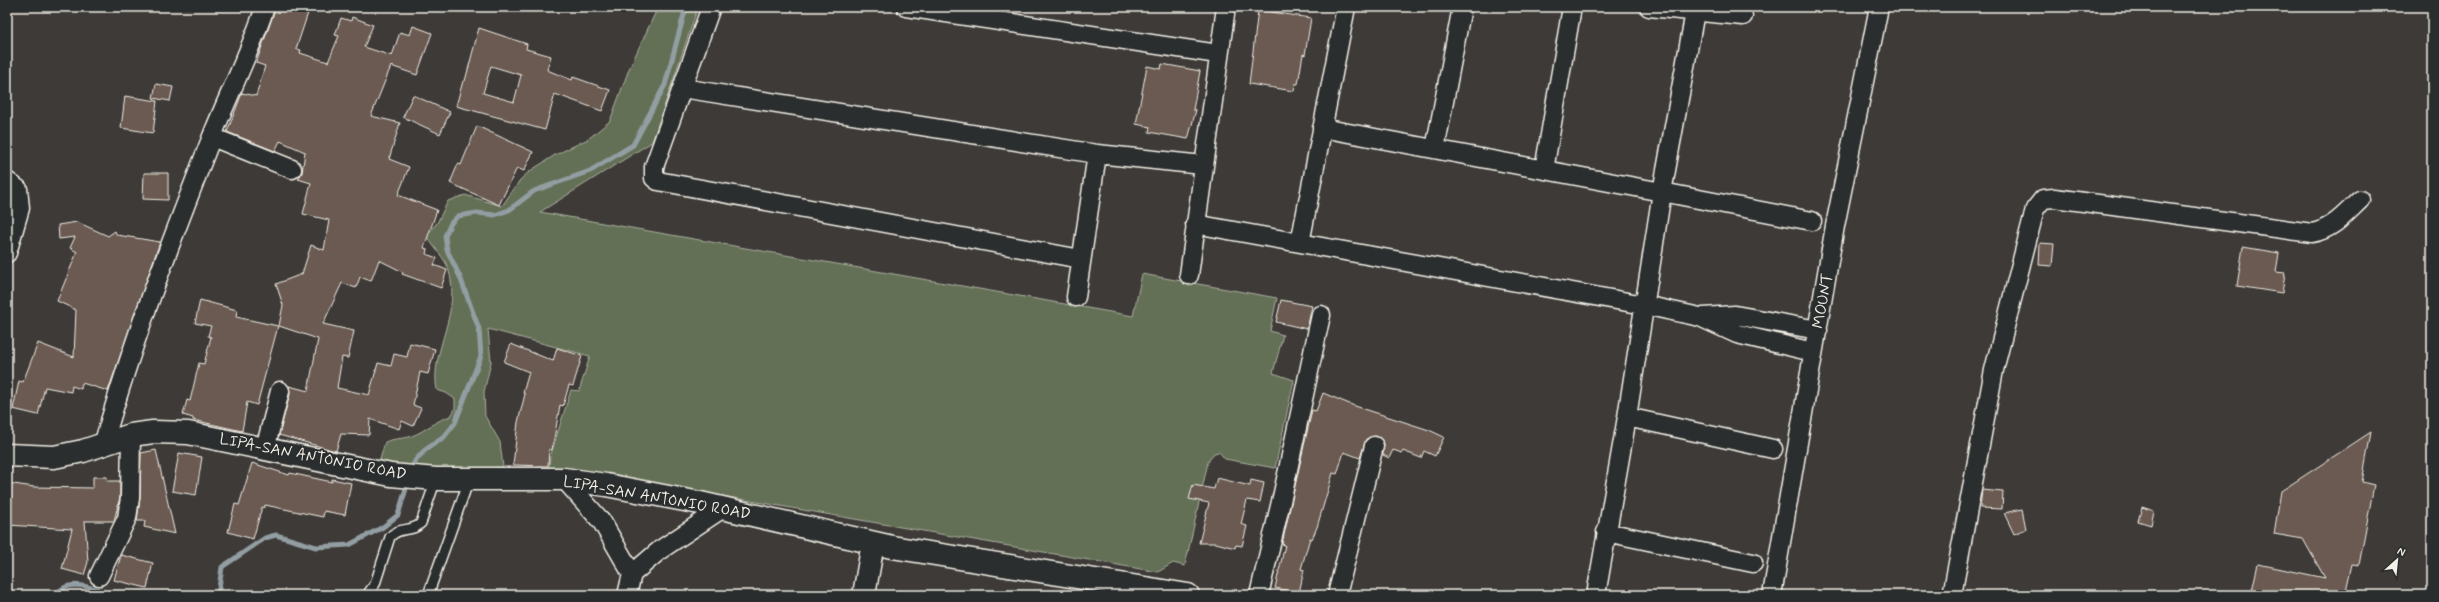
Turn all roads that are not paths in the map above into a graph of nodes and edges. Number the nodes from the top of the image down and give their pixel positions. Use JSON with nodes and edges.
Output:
{"nodes":[{"id":1,"x":264,"y":7,"type":"edge"},
{"id":2,"x":711,"y":7,"type":"edge"},
{"id":3,"x":906,"y":7,"type":"edge"},
{"id":4,"x":1226,"y":7,"type":"edge"},
{"id":5,"x":1346,"y":7,"type":"edge"},
{"id":6,"x":1462,"y":7,"type":"edge"},
{"id":7,"x":1572,"y":7,"type":"edge"},
{"id":8,"x":1649,"y":7,"type":"edge"},
{"id":9,"x":1879,"y":7,"type":"edge"},
{"id":10,"x":1695,"y":12,"type":"junction"},
{"id":11,"x":1743,"y":16,"type":"dead end"},
{"id":12,"x":1218,"y":54,"type":"junction"},
{"id":13,"x":682,"y":88,"type":"junction"},
{"id":14,"x":1322,"y":128,"type":"junction"},
{"id":15,"x":212,"y":137,"type":"junction"},
{"id":16,"x":1435,"y":149,"type":"junction"},
{"id":17,"x":1097,"y":154,"type":"junction"},
{"id":18,"x":1203,"y":165,"type":"junction"},
{"id":19,"x":292,"y":169,"type":"dead end"},
{"id":20,"x":1544,"y":170,"type":"junction"},
{"id":21,"x":7,"y":181,"type":"edge"},
{"id":22,"x":1662,"y":192,"type":"junction"},
{"id":23,"x":2360,"y":200,"type":"dead end"},
{"id":24,"x":1812,"y":221,"type":"dead end"},
{"id":25,"x":1195,"y":224,"type":"junction"},
{"id":26,"x":1300,"y":243,"type":"junction"},
{"id":27,"x":7,"y":253,"type":"edge"},
{"id":28,"x":1081,"y":259,"type":"junction"},
{"id":29,"x":1189,"y":275,"type":"dead end"},
{"id":30,"x":1076,"y":296,"type":"dead end"},
{"id":31,"x":1644,"y":305,"type":"junction"},
{"id":32,"x":1321,"y":315,"type":"dead end"},
{"id":33,"x":1700,"y":317,"type":"junction"},
{"id":34,"x":1818,"y":330,"type":"junction"},
{"id":35,"x":1814,"y":352,"type":"junction"},
{"id":36,"x":280,"y":391,"type":"dead end"},
{"id":37,"x":1627,"y":417,"type":"junction"},
{"id":38,"x":130,"y":435,"type":"junction"},
{"id":39,"x":104,"y":442,"type":"junction"},
{"id":40,"x":1374,"y":446,"type":"dead end"},
{"id":41,"x":265,"y":449,"type":"junction"},
{"id":42,"x":1774,"y":449,"type":"dead end"},
{"id":43,"x":7,"y":455,"type":"edge"},
{"id":44,"x":432,"y":478,"type":"junction"},
{"id":45,"x":470,"y":479,"type":"junction"},
{"id":46,"x":564,"y":480,"type":"junction"},
{"id":47,"x":723,"y":508,"type":"junction"},
{"id":48,"x":1606,"y":532,"type":"junction"},
{"id":49,"x":874,"y":543,"type":"junction"},
{"id":50,"x":1752,"y":563,"type":"dead end"},
{"id":51,"x":632,"y":574,"type":"junction"},
{"id":52,"x":99,"y":576,"type":"dead end"},
{"id":53,"x":367,"y":595,"type":"edge"},
{"id":54,"x":428,"y":595,"type":"edge"},
{"id":55,"x":627,"y":595,"type":"edge"},
{"id":56,"x":864,"y":595,"type":"edge"},
{"id":57,"x":1188,"y":595,"type":"edge"},
{"id":58,"x":1259,"y":595,"type":"edge"},
{"id":59,"x":1337,"y":595,"type":"edge"},
{"id":60,"x":1596,"y":595,"type":"edge"},
{"id":61,"x":1772,"y":595,"type":"edge"},
{"id":62,"x":1952,"y":595,"type":"edge"}],
"edges":[{"from":1,"to":15,"type":"street"},
{"from":2,"to":13,"type":"street"},
{"from":3,"to":12,"type":"street"},
{"from":4,"to":12,"type":"street"},
{"from":5,"to":14,"type":"street"},
{"from":6,"to":16,"type":"street"},
{"from":7,"to":20,"type":"street"},
{"from":8,"to":10,"type":"street"},
{"from":9,"to":34,"type":"street","name":"MOUNT"},
{"from":10,"to":11,"type":"street"},
{"from":10,"to":22,"type":"street"},
{"from":12,"to":18,"type":"street"},
{"from":13,"to":17,"type":"street"},
{"from":13,"to":28,"type":"street"},
{"from":14,"to":16,"type":"street"},
{"from":14,"to":26,"type":"street"},
{"from":15,"to":19,"type":"street"},
{"from":15,"to":39,"type":"street"},
{"from":16,"to":20,"type":"street"},
{"from":17,"to":18,"type":"street"},
{"from":17,"to":28,"type":"street"},
{"from":18,"to":25,"type":"street"},
{"from":20,"to":22,"type":"street"},
{"from":21,"to":27,"type":"street"},
{"from":22,"to":24,"type":"street"},
{"from":22,"to":31,"type":"street"},
{"from":23,"to":62,"type":"street"},
{"from":25,"to":26,"type":"street"},
{"from":25,"to":29,"type":"street"},
{"from":26,"to":31,"type":"street"},
{"from":28,"to":30,"type":"street"},
{"from":31,"to":33,"type":"street"},
{"from":31,"to":37,"type":"street"},
{"from":32,"to":58,"type":"street"},
{"from":33,"to":34,"type":"street"},
{"from":33,"to":35,"type":"street"},
{"from":34,"to":35,"type":"street","name":"MOUNT"},
{"from":35,"to":61,"type":"street","name":"MOUNT"},
{"from":36,"to":41,"type":"street"},
{"from":37,"to":42,"type":"street"},
{"from":37,"to":48,"type":"street"},
{"from":38,"to":39,"type":"main road","name":"LIPA-SAN ANTONIO ROAD"},
{"from":38,"to":41,"type":"main road","name":"LIPA-SAN ANTONIO ROAD"},
{"from":38,"to":52,"type":"street"},
{"from":39,"to":43,"type":"main road","name":"LIPA-SAN ANTONIO ROAD"},
{"from":40,"to":59,"type":"street"},
{"from":41,"to":44,"type":"main road","name":"LIPA-SAN ANTONIO ROAD"},
{"from":44,"to":45,"type":"main road","name":"LIPA-SAN ANTONIO ROAD"},
{"from":44,"to":53,"type":"lane"},
{"from":45,"to":46,"type":"main road","name":"LIPA-SAN ANTONIO ROAD"},
{"from":45,"to":54,"type":"lane"},
{"from":46,"to":47,"type":"main road","name":"LIPA-SAN ANTONIO ROAD"},
{"from":46,"to":51,"type":"street"},
{"from":47,"to":49,"type":"main road","name":"LIPA-SAN ANTONIO ROAD"},
{"from":47,"to":51,"type":"street"},
{"from":48,"to":50,"type":"street"},
{"from":48,"to":60,"type":"street"},
{"from":49,"to":56,"type":"main road"},
{"from":49,"to":57,"type":"main road","name":"LIPA-SAN ANTONIO ROAD"},
{"from":51,"to":55,"type":"street"}]}
